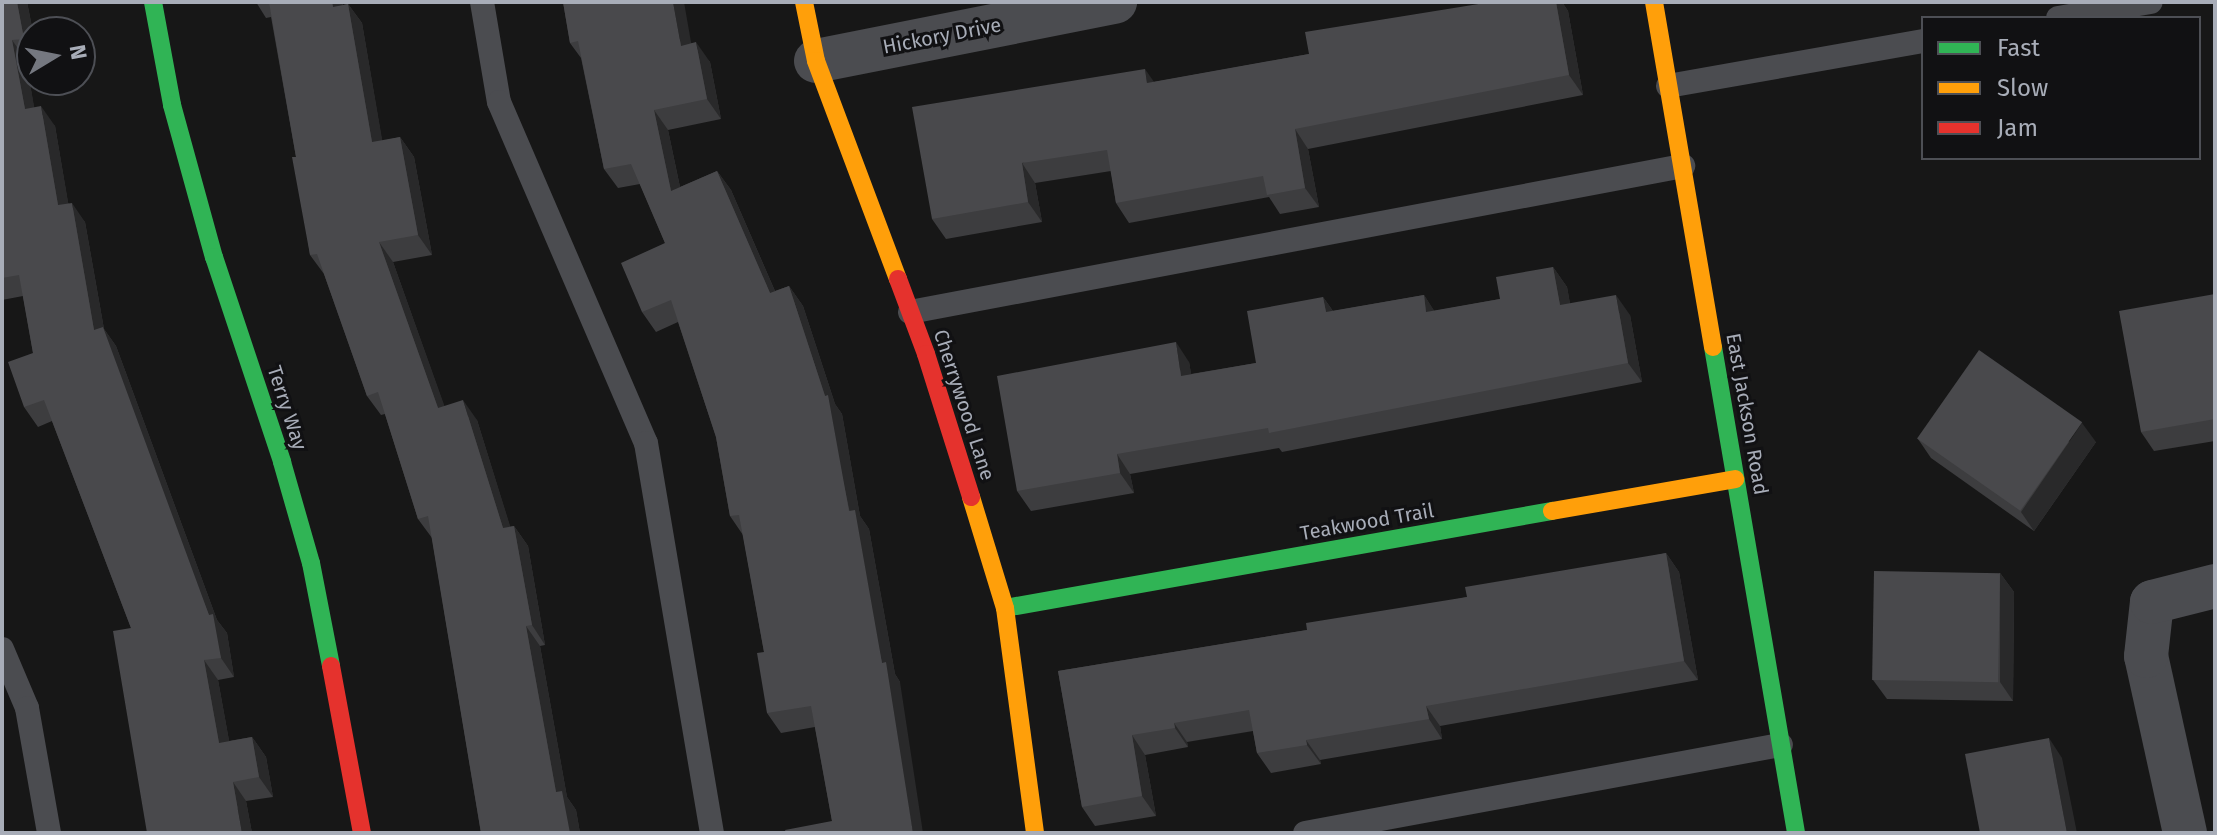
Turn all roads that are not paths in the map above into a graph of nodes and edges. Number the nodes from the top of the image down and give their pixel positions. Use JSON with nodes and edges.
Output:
{"nodes":[{"id":1,"x":153,"y":2,"type":"edge"},
{"id":2,"x":482,"y":2,"type":"edge"},
{"id":3,"x":804,"y":2,"type":"edge"},
{"id":4,"x":1115,"y":2,"type":"edge"},
{"id":5,"x":1654,"y":2,"type":"edge"},
{"id":6,"x":2151,"y":2,"type":"edge"},
{"id":7,"x":2070,"y":16,"type":"edge"},
{"id":8,"x":1921,"y":41,"type":"edge"},
{"id":9,"x":816,"y":61,"type":"junction"},
{"id":10,"x":1668,"y":86,"type":"junction"},
{"id":11,"x":1683,"y":166,"type":"junction"},
{"id":12,"x":910,"y":312,"type":"junction"},
{"id":13,"x":1735,"y":479,"type":"junction"},
{"id":14,"x":2215,"y":586,"type":"edge"},
{"id":15,"x":1005,"y":608,"type":"junction"},
{"id":16,"x":2,"y":649,"type":"edge"},
{"id":17,"x":1781,"y":745,"type":"junction"},
{"id":18,"x":49,"y":833,"type":"edge"},
{"id":19,"x":362,"y":833,"type":"edge"},
{"id":20,"x":712,"y":833,"type":"edge"},
{"id":21,"x":1035,"y":833,"type":"edge"},
{"id":22,"x":1305,"y":833,"type":"edge"},
{"id":23,"x":1796,"y":833,"type":"edge"},
{"id":24,"x":2185,"y":833,"type":"edge"}],
"edges":[{"from":1,"to":19,"type":"street","name":"Terry Way"},
{"from":2,"to":20,"type":"lane"},
{"from":3,"to":9,"type":"street","name":"Cherrywood Lane"},
{"from":4,"to":9,"type":"street","name":"Hickory Drive"},
{"from":5,"to":10,"type":"street","name":"East Jackson Road"},
{"from":6,"to":7,"type":"lane"},
{"from":8,"to":10,"type":"lane"},
{"from":9,"to":12,"type":"street","name":"Cherrywood Lane"},
{"from":10,"to":11,"type":"street","name":"East Jackson Road"},
{"from":11,"to":12,"type":"lane"},
{"from":11,"to":13,"type":"street","name":"East Jackson Road"},
{"from":12,"to":15,"type":"street","name":"Cherrywood Lane"},
{"from":13,"to":15,"type":"street","name":"Teakwood Trail"},
{"from":13,"to":17,"type":"street","name":"East Jackson Road"},
{"from":14,"to":24,"type":"street"},
{"from":15,"to":21,"type":"street","name":"Cherrywood Lane"},
{"from":16,"to":18,"type":"lane"},
{"from":17,"to":22,"type":"lane"},
{"from":17,"to":23,"type":"street","name":"East Jackson Road"}]}
